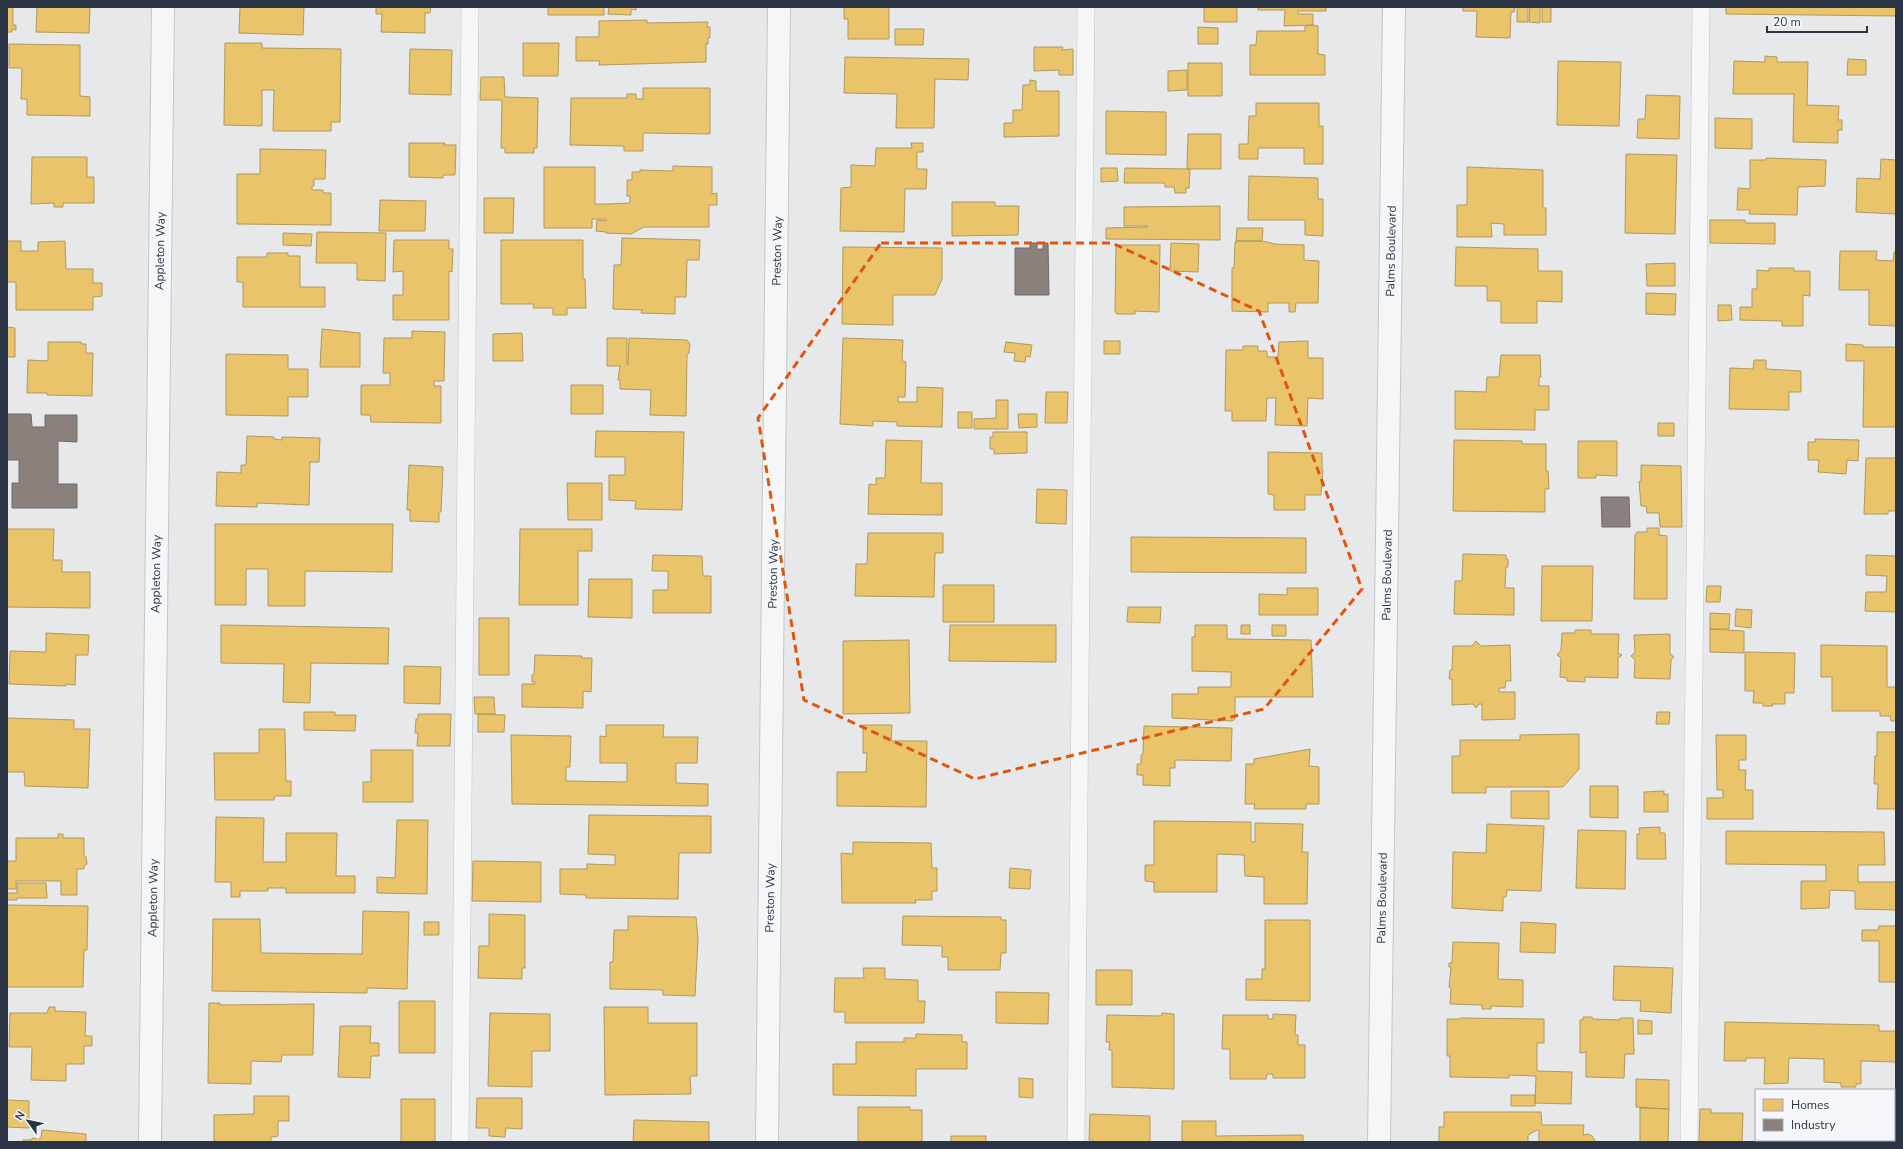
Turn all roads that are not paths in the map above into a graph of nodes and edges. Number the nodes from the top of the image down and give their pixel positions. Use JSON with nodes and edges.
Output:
{"nodes":[{"id":1,"x":163,"y":7,"type":"edge"},
{"id":2,"x":470,"y":7,"type":"edge"},
{"id":3,"x":780,"y":7,"type":"edge"},
{"id":4,"x":1086,"y":7,"type":"edge"},
{"id":5,"x":1394,"y":7,"type":"edge"},
{"id":6,"x":1701,"y":7,"type":"edge"},
{"id":7,"x":150,"y":1142,"type":"edge"},
{"id":8,"x":460,"y":1142,"type":"edge"},
{"id":9,"x":767,"y":1142,"type":"edge"},
{"id":10,"x":1076,"y":1142,"type":"edge"},
{"id":11,"x":1379,"y":1142,"type":"edge"},
{"id":12,"x":1690,"y":1142,"type":"edge"}],
"edges":[{"from":1,"to":7,"type":"street","name":"Appleton Way"},
{"from":2,"to":8,"type":"lane"},
{"from":3,"to":9,"type":"street","name":"Preston Way"},
{"from":4,"to":10,"type":"lane"},
{"from":5,"to":11,"type":"street","name":"Palms Boulevard"},
{"from":6,"to":12,"type":"lane"}]}
